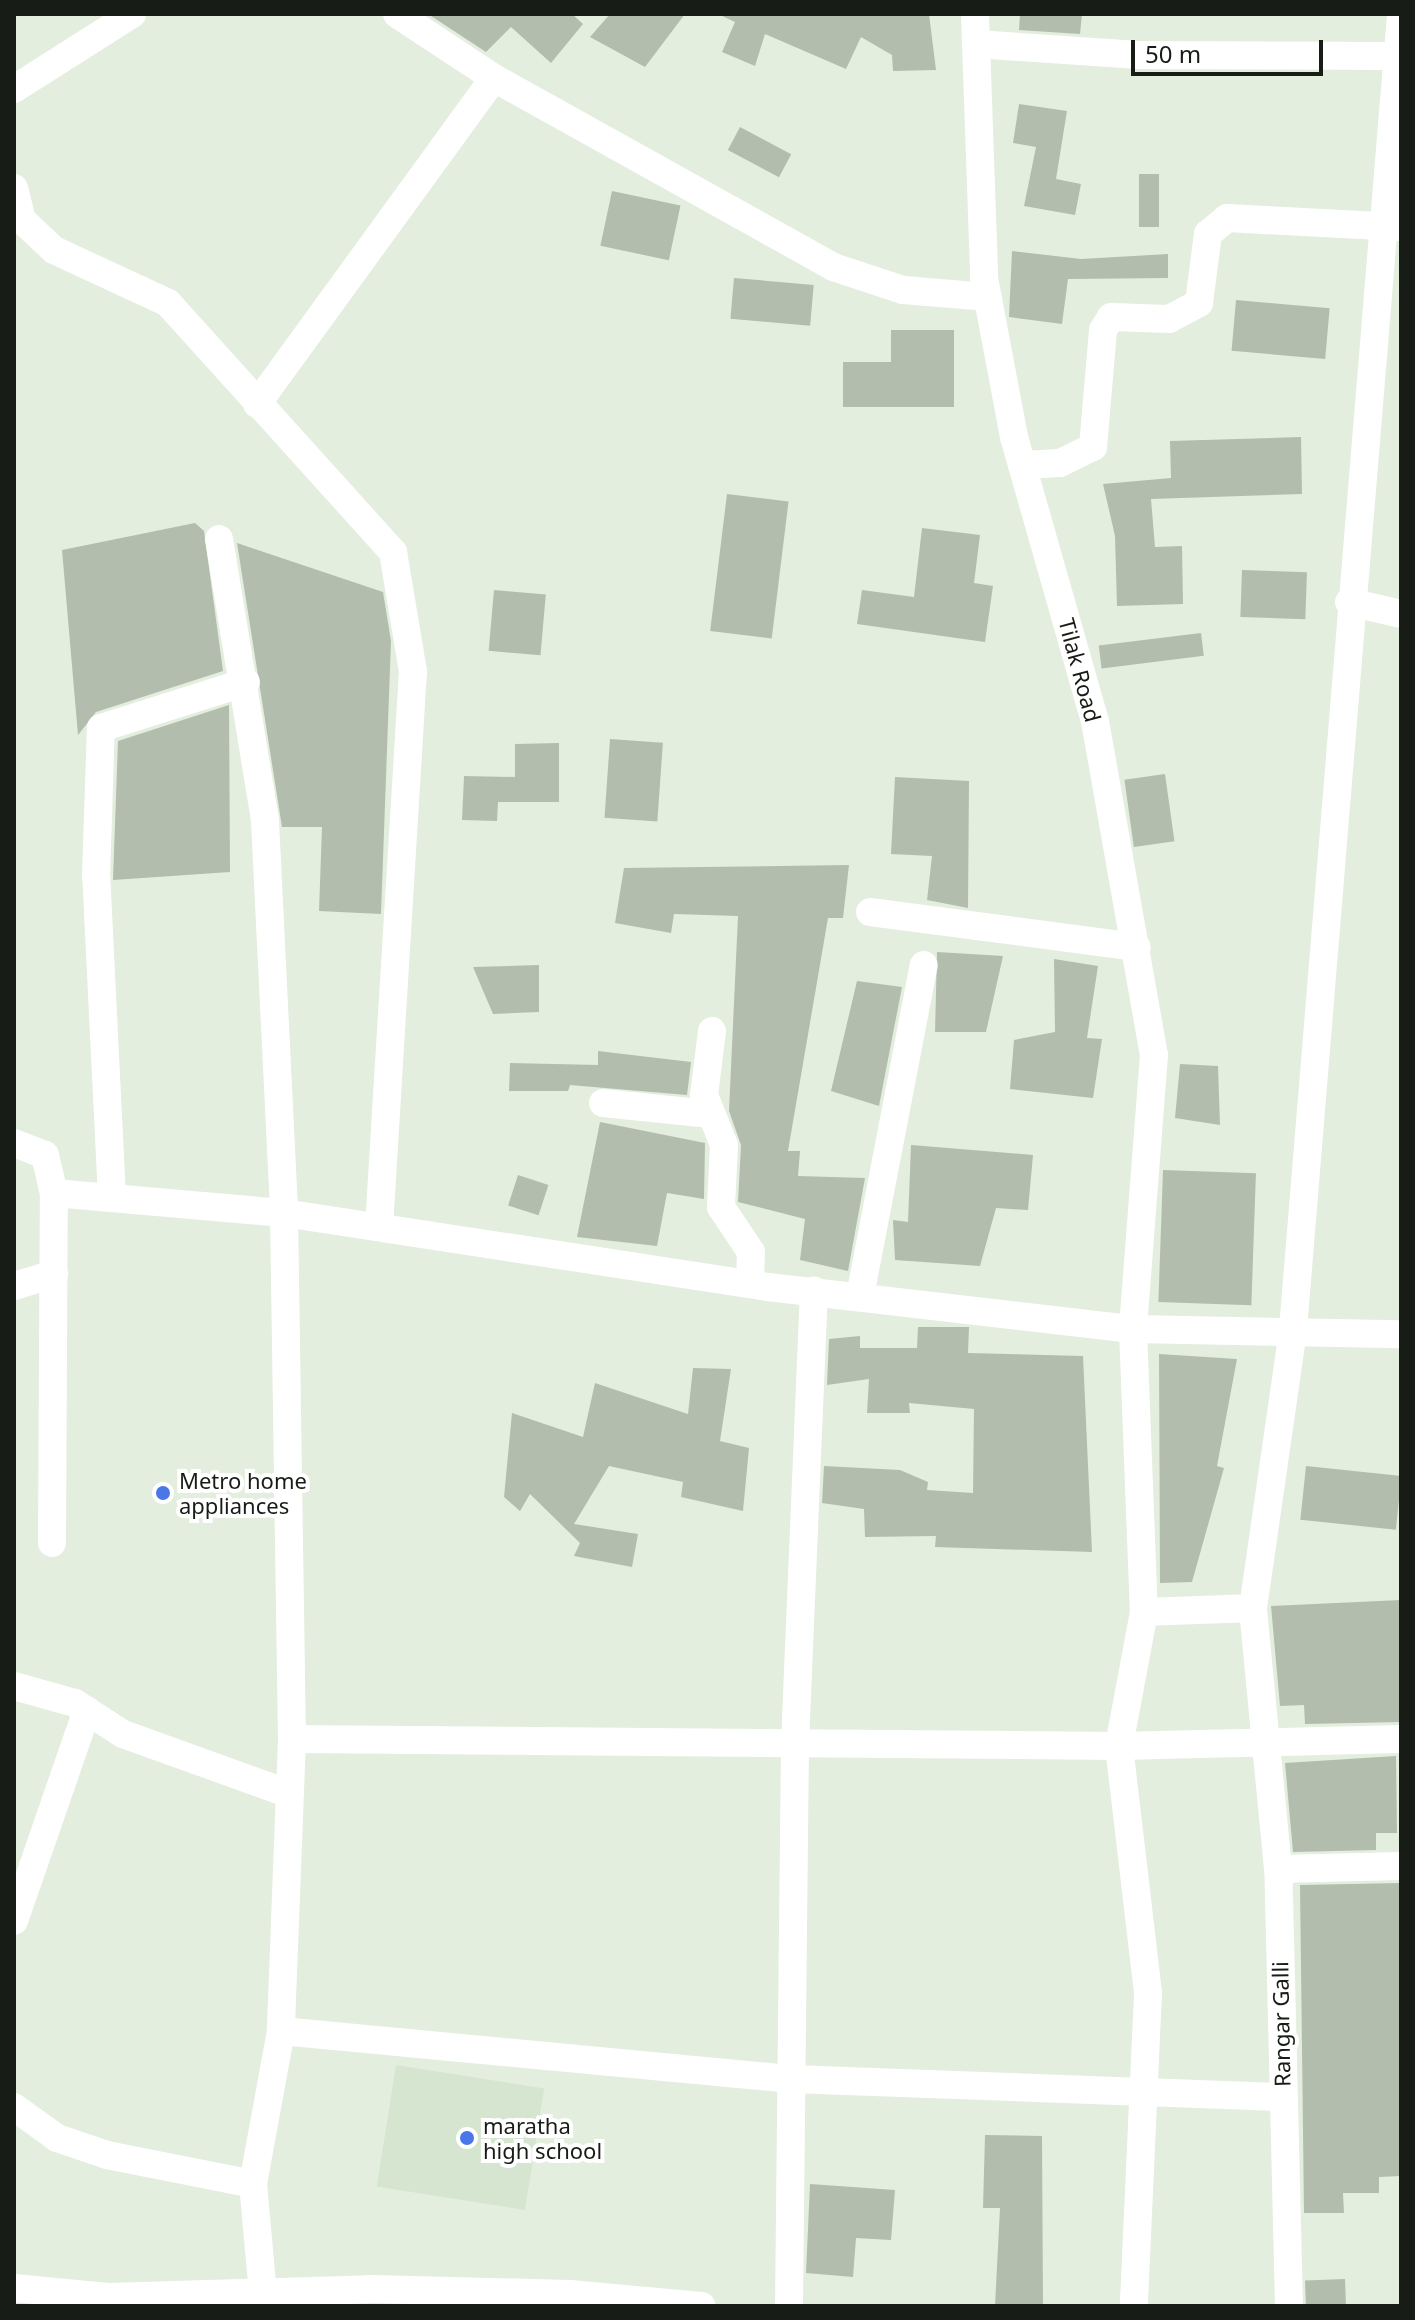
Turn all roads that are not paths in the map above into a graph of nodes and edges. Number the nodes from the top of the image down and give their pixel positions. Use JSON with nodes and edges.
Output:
{"nodes":[{"id":1,"x":132,"y":14,"type":"edge"},
{"id":2,"x":397,"y":14,"type":"edge"},
{"id":3,"x":975,"y":14,"type":"edge"},
{"id":4,"x":1401,"y":14,"type":"edge"},
{"id":5,"x":976,"y":44,"type":"junction"},
{"id":6,"x":1397,"y":56,"type":"junction"},
{"id":7,"x":494,"y":78,"type":"junction"},
{"id":8,"x":14,"y":89,"type":"edge"},
{"id":9,"x":14,"y":188,"type":"edge"},
{"id":10,"x":18,"y":222,"type":"edge"},
{"id":11,"x":1392,"y":226,"type":"edge"},
{"id":12,"x":988,"y":297,"type":"junction"},
{"id":13,"x":257,"y":404,"type":"junction"},
{"id":14,"x":1022,"y":465,"type":"junction"},
{"id":15,"x":219,"y":539,"type":"dead end"},
{"id":16,"x":1349,"y":602,"type":"junction"},
{"id":17,"x":1401,"y":614,"type":"edge"},
{"id":18,"x":246,"y":682,"type":"junction"},
{"id":19,"x":870,"y":912,"type":"dead end"},
{"id":20,"x":1137,"y":947,"type":"junction"},
{"id":21,"x":924,"y":965,"type":"dead end"},
{"id":22,"x":712,"y":1031,"type":"dead end"},
{"id":23,"x":603,"y":1103,"type":"dead end"},
{"id":24,"x":710,"y":1114,"type":"junction"},
{"id":25,"x":14,"y":1143,"type":"edge"},
{"id":26,"x":54,"y":1193,"type":"junction"},
{"id":27,"x":112,"y":1198,"type":"junction"},
{"id":28,"x":284,"y":1213,"type":"junction"},
{"id":29,"x":379,"y":1227,"type":"junction"},
{"id":30,"x":54,"y":1274,"type":"junction"},
{"id":31,"x":750,"y":1284,"type":"junction"},
{"id":32,"x":14,"y":1286,"type":"edge"},
{"id":33,"x":814,"y":1290,"type":"junction"},
{"id":34,"x":860,"y":1296,"type":"junction"},
{"id":35,"x":1133,"y":1329,"type":"junction"},
{"id":36,"x":1293,"y":1329,"type":"junction"},
{"id":37,"x":1401,"y":1334,"type":"edge"},
{"id":38,"x":52,"y":1543,"type":"dead end"},
{"id":39,"x":1253,"y":1608,"type":"junction"},
{"id":40,"x":1144,"y":1612,"type":"junction"},
{"id":41,"x":14,"y":1686,"type":"edge"},
{"id":42,"x":87,"y":1710,"type":"junction"},
{"id":43,"x":292,"y":1739,"type":"junction"},
{"id":44,"x":1401,"y":1739,"type":"edge"},
{"id":45,"x":795,"y":1743,"type":"junction"},
{"id":46,"x":1271,"y":1743,"type":"junction"},
{"id":47,"x":1119,"y":1746,"type":"junction"},
{"id":48,"x":290,"y":1794,"type":"junction"},
{"id":49,"x":1401,"y":1866,"type":"edge"},
{"id":50,"x":1278,"y":1869,"type":"junction"},
{"id":51,"x":14,"y":1921,"type":"edge"},
{"id":52,"x":281,"y":2031,"type":"junction"},
{"id":53,"x":791,"y":2079,"type":"junction"},
{"id":54,"x":1148,"y":2093,"type":"junction"},
{"id":55,"x":1282,"y":2097,"type":"junction"},
{"id":56,"x":14,"y":2107,"type":"edge"},
{"id":57,"x":253,"y":2184,"type":"junction"},
{"id":58,"x":14,"y":2288,"type":"edge"},
{"id":59,"x":265,"y":2300,"type":"edge"},
{"id":60,"x":701,"y":2306,"type":"edge"},
{"id":61,"x":789,"y":2306,"type":"edge"},
{"id":62,"x":1134,"y":2306,"type":"edge"},
{"id":63,"x":1289,"y":2306,"type":"edge"}],
"edges":[{"from":1,"to":8,"type":"street"},
{"from":2,"to":7,"type":"street"},
{"from":3,"to":5,"type":"street","name":"Tilak Road"},
{"from":4,"to":6,"type":"street","name":"Rangar Galli"},
{"from":5,"to":6,"type":"street"},
{"from":5,"to":12,"type":"street","name":"Tilak Road"},
{"from":6,"to":11,"type":"street","name":"Rangar Galli"},
{"from":7,"to":12,"type":"street"},
{"from":7,"to":13,"type":"street"},
{"from":9,"to":10,"type":"street"},
{"from":10,"to":13,"type":"street"},
{"from":11,"to":14,"type":"street"},
{"from":11,"to":16,"type":"street","name":"Rangar Galli"},
{"from":12,"to":14,"type":"street","name":"Tilak Road"},
{"from":13,"to":29,"type":"street"},
{"from":14,"to":20,"type":"street","name":"Tilak Road"},
{"from":15,"to":18,"type":"street"},
{"from":16,"to":17,"type":"street"},
{"from":16,"to":36,"type":"street","name":"Rangar Galli"},
{"from":18,"to":27,"type":"street"},
{"from":18,"to":28,"type":"street"},
{"from":19,"to":20,"type":"street"},
{"from":20,"to":35,"type":"street","name":"Tilak Road"},
{"from":21,"to":34,"type":"street"},
{"from":22,"to":24,"type":"street"},
{"from":23,"to":24,"type":"street"},
{"from":24,"to":31,"type":"street"},
{"from":25,"to":26,"type":"street"},
{"from":26,"to":27,"type":"street"},
{"from":26,"to":30,"type":"street"},
{"from":27,"to":28,"type":"street"},
{"from":28,"to":29,"type":"street"},
{"from":28,"to":43,"type":"street"},
{"from":29,"to":31,"type":"street"},
{"from":30,"to":32,"type":"street"},
{"from":30,"to":38,"type":"street"},
{"from":31,"to":33,"type":"street"},
{"from":33,"to":34,"type":"street"},
{"from":33,"to":45,"type":"street"},
{"from":34,"to":35,"type":"street"},
{"from":35,"to":36,"type":"street"},
{"from":35,"to":40,"type":"street","name":"Tilak Road"},
{"from":36,"to":37,"type":"street"},
{"from":36,"to":39,"type":"street","name":"Rangar Galli"},
{"from":39,"to":40,"type":"street"},
{"from":39,"to":46,"type":"street","name":"Rangar Galli"},
{"from":40,"to":47,"type":"street","name":"Tilak Road"},
{"from":41,"to":42,"type":"street"},
{"from":42,"to":48,"type":"street"},
{"from":42,"to":51,"type":"street"},
{"from":43,"to":45,"type":"street"},
{"from":43,"to":48,"type":"street"},
{"from":44,"to":46,"type":"street"},
{"from":45,"to":47,"type":"street"},
{"from":45,"to":53,"type":"street"},
{"from":46,"to":47,"type":"street"},
{"from":46,"to":50,"type":"street","name":"Rangar Galli"},
{"from":47,"to":54,"type":"street","name":"Tilak Road"},
{"from":48,"to":52,"type":"street"},
{"from":49,"to":50,"type":"street"},
{"from":50,"to":55,"type":"street","name":"Rangar Galli"},
{"from":52,"to":53,"type":"street"},
{"from":52,"to":57,"type":"street"},
{"from":53,"to":54,"type":"street"},
{"from":53,"to":61,"type":"street"},
{"from":54,"to":55,"type":"street"},
{"from":54,"to":62,"type":"street","name":"Tilak Road"},
{"from":55,"to":63,"type":"street","name":"Rangar Galli"},
{"from":56,"to":57,"type":"street"},
{"from":57,"to":59,"type":"street"},
{"from":58,"to":59,"type":"street"},
{"from":59,"to":60,"type":"street"}]}
